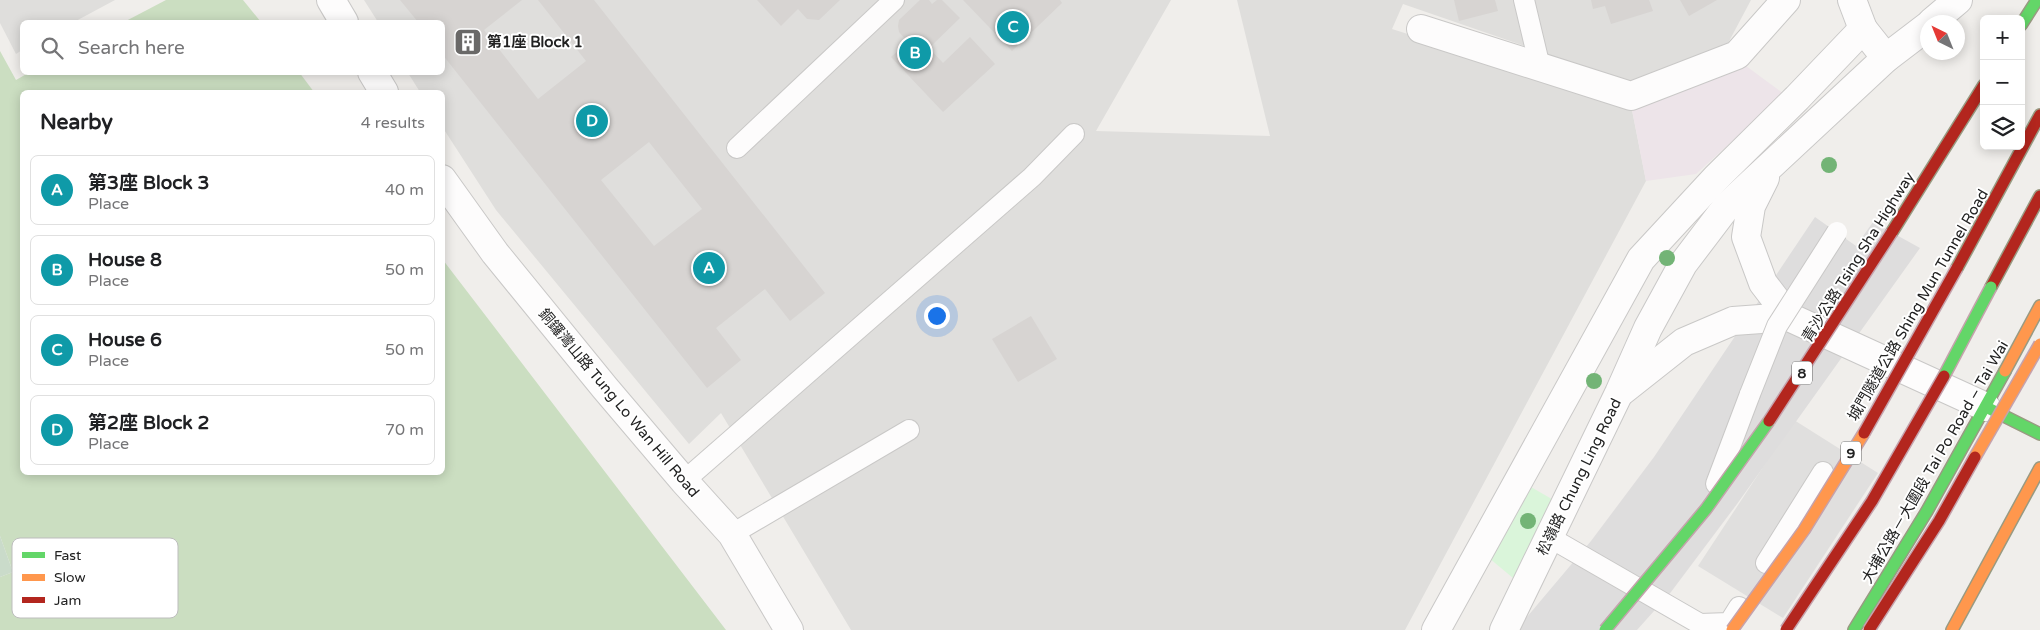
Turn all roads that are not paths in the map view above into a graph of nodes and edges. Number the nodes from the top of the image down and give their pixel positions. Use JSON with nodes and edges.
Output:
{"nodes":[{"id":1,"x":330,"y":0,"type":"edge"},
{"id":2,"x":894,"y":0,"type":"edge"},
{"id":3,"x":1524,"y":0,"type":"edge"},
{"id":4,"x":1786,"y":0,"type":"edge"},
{"id":5,"x":1852,"y":0,"type":"edge"},
{"id":6,"x":2037,"y":0,"type":"edge"},
{"id":7,"x":1939,"y":12,"type":"edge"},
{"id":8,"x":2025,"y":19,"type":"edge"},
{"id":9,"x":343,"y":20,"type":"edge"},
{"id":10,"x":1421,"y":29,"type":"dead end"},
{"id":11,"x":1863,"y":29,"type":"junction"},
{"id":12,"x":1886,"y":58,"type":"junction"},
{"id":13,"x":1540,"y":67,"type":"junction"},
{"id":14,"x":374,"y":75,"type":"edge"},
{"id":15,"x":383,"y":90,"type":"edge"},
{"id":16,"x":1980,"y":91,"type":"edge"},
{"id":17,"x":2040,"y":115,"type":"edge"},
{"id":18,"x":1074,"y":134,"type":"dead end"},
{"id":19,"x":737,"y":148,"type":"dead end"},
{"id":20,"x":1770,"y":168,"type":"junction"},
{"id":21,"x":445,"y":183,"type":"edge"},
{"id":22,"x":2040,"y":196,"type":"edge"},
{"id":23,"x":1838,"y":232,"type":"dead end"},
{"id":24,"x":2040,"y":306,"type":"edge"},
{"id":25,"x":1789,"y":317,"type":"junction"},
{"id":26,"x":2040,"y":344,"type":"edge"},
{"id":27,"x":1619,"y":393,"type":"junction"},
{"id":28,"x":1986,"y":407,"type":"junction"},
{"id":29,"x":909,"y":430,"type":"dead end"},
{"id":30,"x":2040,"y":434,"type":"edge"},
{"id":31,"x":2040,"y":468,"type":"edge"},
{"id":32,"x":1823,"y":472,"type":"dead end"},
{"id":33,"x":684,"y":481,"type":"junction"},
{"id":34,"x":1706,"y":509,"type":"junction"},
{"id":35,"x":732,"y":534,"type":"junction"},
{"id":36,"x":1549,"y":537,"type":"junction"},
{"id":37,"x":790,"y":630,"type":"edge"},
{"id":38,"x":1436,"y":630,"type":"edge"},
{"id":39,"x":1504,"y":630,"type":"edge"},
{"id":40,"x":1605,"y":630,"type":"edge"},
{"id":41,"x":1732,"y":630,"type":"edge"},
{"id":42,"x":1786,"y":630,"type":"edge"},
{"id":43,"x":1854,"y":630,"type":"edge"},
{"id":44,"x":1869,"y":630,"type":"edge"},
{"id":45,"x":1952,"y":630,"type":"edge"}],
"edges":[{"from":1,"to":9,"type":"street"},
{"from":2,"to":19,"type":"lane"},
{"from":3,"to":13,"type":"lane"},
{"from":4,"to":13,"type":"street"},
{"from":5,"to":11,"type":"street"},
{"from":6,"to":8,"type":"main road"},
{"from":7,"to":12,"type":"street"},
{"from":10,"to":13,"type":"street"},
{"from":11,"to":12,"type":"street"},
{"from":11,"to":38,"type":"street"},
{"from":12,"to":20,"type":"street"},
{"from":14,"to":15,"type":"street"},
{"from":16,"to":34,"type":"main road","name":"青沙公路 Tsing Sha Highway","number":"8","bridge":true},
{"from":17,"to":41,"type":"main road","name":"城門隧道公路 Shing Mun Tunnel Road","number":"9","bridge":true},
{"from":18,"to":33,"type":"lane"},
{"from":20,"to":25,"type":"street"},
{"from":20,"to":27,"type":"street"},
{"from":21,"to":33,"type":"street","name":"銅鑼灣山路 Tung Lo Wan Hill Road"},
{"from":22,"to":42,"type":"main road","bridge":true},
{"from":23,"to":34,"type":"lane","bridge":true},
{"from":24,"to":28,"type":"main road","name":"大埔公路－大圍段 Tai Po Road – Tai Wai"},
{"from":25,"to":27,"type":"street","name":"松嶺路 Chung Ling Road"},
{"from":25,"to":28,"type":"street","name":"松嶺路 Chung Ling Road"},
{"from":26,"to":44,"type":"main road","bridge":true},
{"from":27,"to":36,"type":"street","name":"松嶺路 Chung Ling Road"},
{"from":28,"to":30,"type":"main road"},
{"from":28,"to":43,"type":"main road","name":"大埔公路－大圍段 Tai Po Road – Tai Wai"},
{"from":29,"to":35,"type":"lane"},
{"from":31,"to":45,"type":"main road"},
{"from":32,"to":36,"type":"lane"},
{"from":33,"to":35,"type":"street","name":"銅鑼灣山路 Tung Lo Wan Hill Road"},
{"from":34,"to":40,"type":"main road","name":"青沙公路 Tsing Sha Highway","number":"8","bridge":true},
{"from":35,"to":37,"type":"street","name":"銅鑼灣山路 Tung Lo Wan Hill Road"},
{"from":36,"to":39,"type":"street","name":"松嶺路 Chung Ling Road"}]}
